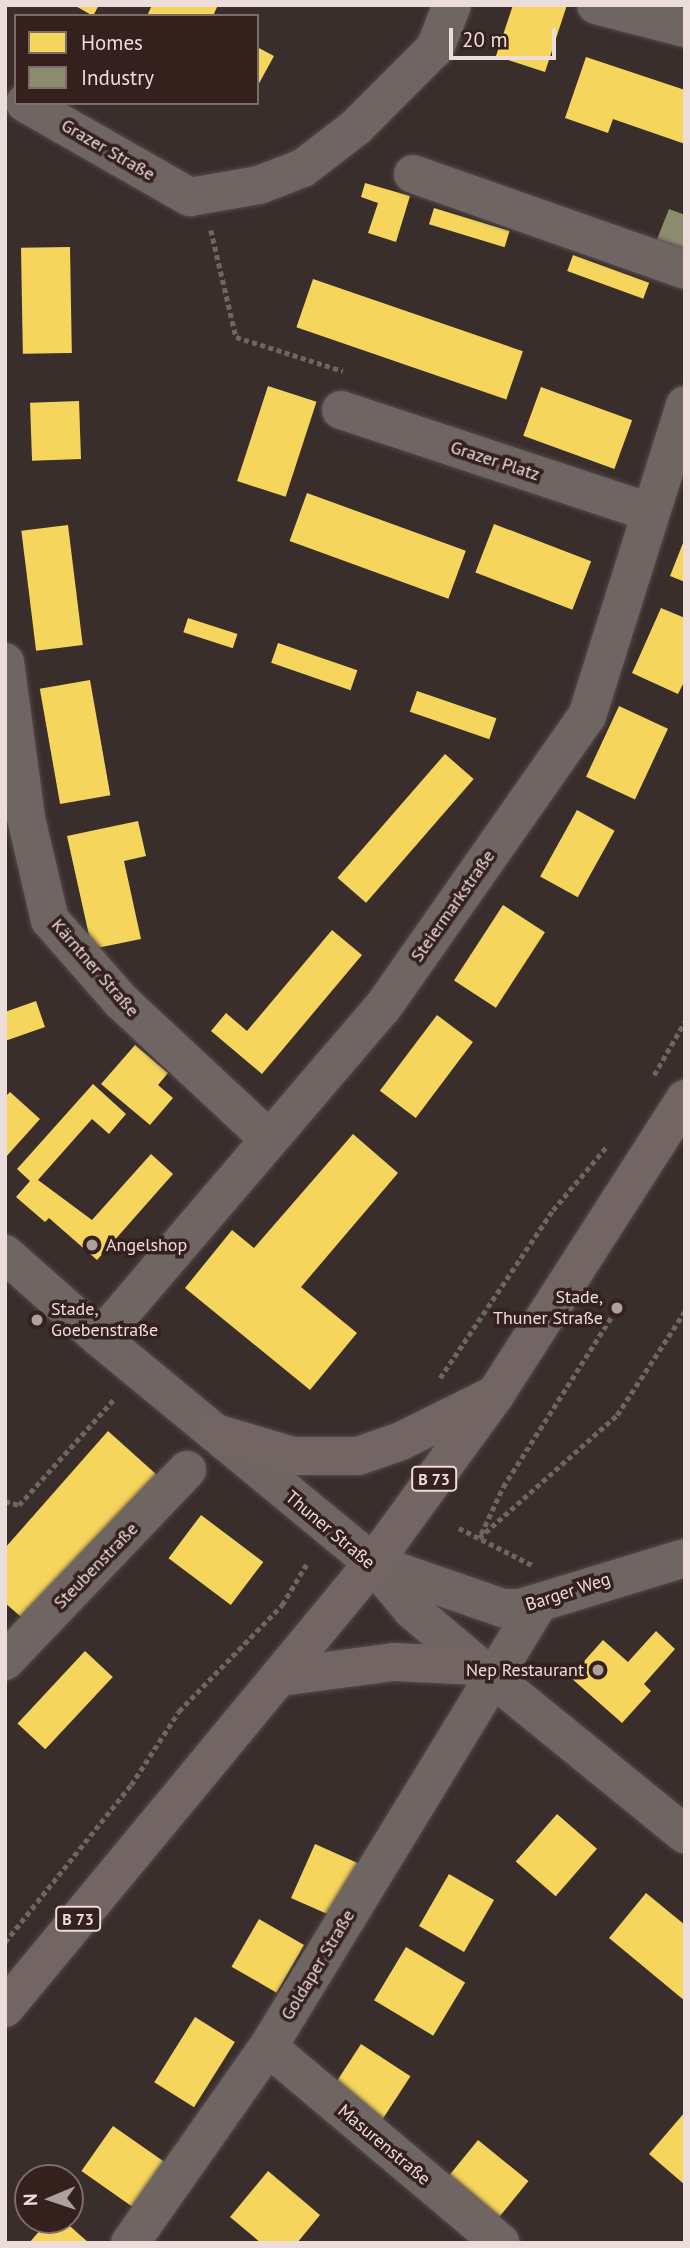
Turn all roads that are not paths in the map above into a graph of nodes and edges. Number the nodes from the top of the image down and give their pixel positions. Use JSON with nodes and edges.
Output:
{"nodes":[{"id":1,"x":452,"y":5,"type":"edge"},
{"id":2,"x":596,"y":5,"type":"edge"},
{"id":3,"x":685,"y":28,"type":"edge"},
{"id":4,"x":29,"y":105,"type":"edge"},
{"id":5,"x":413,"y":174,"type":"dead end"},
{"id":6,"x":685,"y":270,"type":"edge"},
{"id":7,"x":685,"y":405,"type":"edge"},
{"id":8,"x":341,"y":410,"type":"road end"},
{"id":9,"x":649,"y":512,"type":"junction"},
{"id":10,"x":5,"y":662,"type":"edge"},
{"id":11,"x":685,"y":1099,"type":"edge"},
{"id":12,"x":269,"y":1139,"type":"junction"},
{"id":13,"x":5,"y":1254,"type":"edge"},
{"id":14,"x":100,"y":1338,"type":"junction"},
{"id":15,"x":495,"y":1395,"type":"junction"},
{"id":16,"x":215,"y":1433,"type":"junction"},
{"id":17,"x":187,"y":1470,"type":"dead end"},
{"id":18,"x":685,"y":1558,"type":"edge"},
{"id":19,"x":373,"y":1563,"type":"junction"},
{"id":20,"x":537,"y":1606,"type":"junction"},
{"id":21,"x":5,"y":1661,"type":"edge"},
{"id":22,"x":486,"y":1672,"type":"junction"},
{"id":23,"x":280,"y":1677,"type":"junction"},
{"id":24,"x":685,"y":1834,"type":"edge"},
{"id":25,"x":5,"y":2008,"type":"edge"},
{"id":26,"x":268,"y":2047,"type":"junction"},
{"id":27,"x":130,"y":2243,"type":"edge"},
{"id":28,"x":501,"y":2243,"type":"edge"}],
"edges":[{"from":1,"to":4,"type":"street","name":"Grazer Straße"},
{"from":2,"to":3,"type":"street"},
{"from":5,"to":6,"type":"street"},
{"from":7,"to":9,"type":"street","name":"Steiermarkstraße"},
{"from":8,"to":9,"type":"street","name":"Grazer Platz"},
{"from":9,"to":12,"type":"street","name":"Steiermarkstraße"},
{"from":10,"to":12,"type":"street","name":"Kärntner Straße"},
{"from":11,"to":15,"type":"main road","number":"B 73"},
{"from":12,"to":14,"type":"street","name":"Steiermarkstraße"},
{"from":13,"to":14,"type":"street","name":"Thuner Straße"},
{"from":14,"to":16,"type":"street","name":"Thuner Straße"},
{"from":15,"to":16,"type":"main road"},
{"from":15,"to":19,"type":"main road","number":"B 73"},
{"from":16,"to":19,"type":"street","name":"Thuner Straße"},
{"from":17,"to":21,"type":"street","name":"Steubenstraße"},
{"from":18,"to":20,"type":"street","name":"Barger Weg"},
{"from":19,"to":20,"type":"street","name":"Barger Weg"},
{"from":19,"to":22,"type":"street","name":"Thuner Straße"},
{"from":19,"to":23,"type":"main road","number":"B 73"},
{"from":20,"to":22,"type":"street","name":"Goldaper Straße"},
{"from":22,"to":23,"type":"main road"},
{"from":22,"to":24,"type":"street","name":"Thuner Straße"},
{"from":22,"to":26,"type":"street","name":"Goldaper Straße"},
{"from":23,"to":25,"type":"main road","number":"B 73"},
{"from":26,"to":27,"type":"street","name":"Goldaper Straße"},
{"from":26,"to":28,"type":"street","name":"Masurenstraße"}]}
